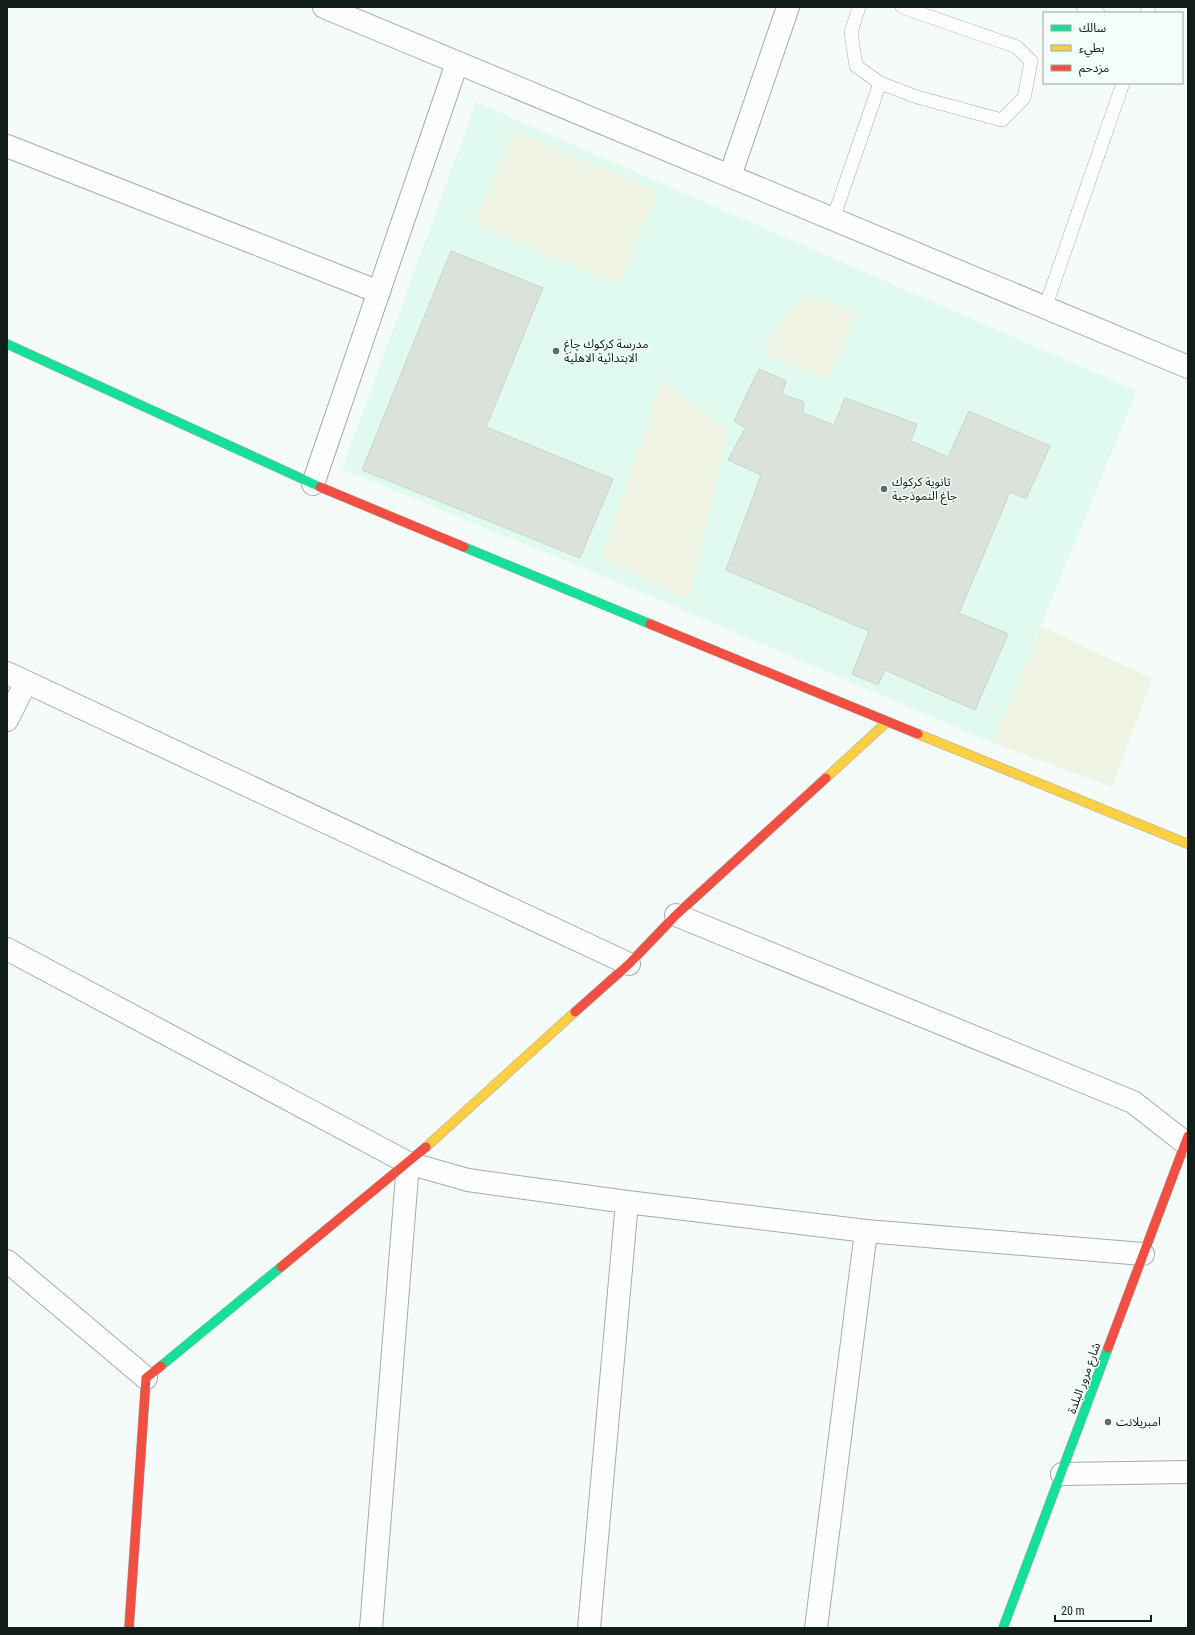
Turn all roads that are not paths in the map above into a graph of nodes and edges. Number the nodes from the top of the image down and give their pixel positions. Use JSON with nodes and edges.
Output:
{"nodes":[{"id":1,"x":788,"y":7,"type":"edge"},
{"id":2,"x":859,"y":7,"type":"edge"},
{"id":3,"x":902,"y":7,"type":"edge"},
{"id":4,"x":1083,"y":7,"type":"edge"},
{"id":5,"x":333,"y":9,"type":"edge"},
{"id":6,"x":1096,"y":12,"type":"edge"},
{"id":7,"x":457,"y":63,"type":"junction"},
{"id":8,"x":880,"y":84,"type":"junction"},
{"id":9,"x":1123,"y":84,"type":"edge"},
{"id":10,"x":7,"y":146,"type":"edge"},
{"id":11,"x":730,"y":176,"type":"junction"},
{"id":12,"x":833,"y":219,"type":"junction"},
{"id":13,"x":379,"y":292,"type":"junction"},
{"id":14,"x":1045,"y":308,"type":"junction"},
{"id":15,"x":7,"y":344,"type":"edge"},
{"id":16,"x":1188,"y":367,"type":"edge"},
{"id":17,"x":313,"y":484,"type":"junction"},
{"id":18,"x":17,"y":677,"type":"edge"},
{"id":19,"x":7,"y":720,"type":"edge"},
{"id":20,"x":887,"y":722,"type":"junction"},
{"id":21,"x":1188,"y":844,"type":"edge"},
{"id":22,"x":676,"y":916,"type":"junction"},
{"id":23,"x":7,"y":949,"type":"edge"},
{"id":24,"x":629,"y":964,"type":"junction"},
{"id":25,"x":1187,"y":1142,"type":"edge"},
{"id":26,"x":408,"y":1163,"type":"junction"},
{"id":27,"x":627,"y":1202,"type":"junction"},
{"id":28,"x":866,"y":1231,"type":"junction"},
{"id":29,"x":1143,"y":1254,"type":"junction"},
{"id":30,"x":7,"y":1261,"type":"edge"},
{"id":31,"x":146,"y":1378,"type":"junction"},
{"id":32,"x":1188,"y":1472,"type":"edge"},
{"id":33,"x":1062,"y":1474,"type":"junction"},
{"id":34,"x":129,"y":1628,"type":"edge"},
{"id":35,"x":371,"y":1628,"type":"edge"},
{"id":36,"x":589,"y":1628,"type":"edge"},
{"id":37,"x":816,"y":1628,"type":"edge"},
{"id":38,"x":1003,"y":1628,"type":"edge"}],
"edges":[{"from":1,"to":11,"type":"street"},
{"from":2,"to":8,"type":"lane"},
{"from":3,"to":8,"type":"lane"},
{"from":4,"to":6,"type":"lane"},
{"from":5,"to":7,"type":"street"},
{"from":7,"to":11,"type":"street"},
{"from":7,"to":13,"type":"street"},
{"from":8,"to":12,"type":"lane"},
{"from":9,"to":14,"type":"lane"},
{"from":10,"to":13,"type":"street"},
{"from":11,"to":12,"type":"street"},
{"from":12,"to":14,"type":"street"},
{"from":13,"to":17,"type":"street"},
{"from":14,"to":16,"type":"street"},
{"from":15,"to":17,"type":"street"},
{"from":17,"to":20,"type":"street"},
{"from":18,"to":19,"type":"street"},
{"from":18,"to":24,"type":"street"},
{"from":20,"to":21,"type":"street"},
{"from":20,"to":22,"type":"street"},
{"from":22,"to":24,"type":"street"},
{"from":22,"to":25,"type":"street"},
{"from":23,"to":26,"type":"street"},
{"from":24,"to":26,"type":"street"},
{"from":25,"to":29,"type":"street","name":"شارع مرور البلدة"},
{"from":26,"to":27,"type":"street"},
{"from":26,"to":31,"type":"street"},
{"from":26,"to":35,"type":"street"},
{"from":27,"to":28,"type":"street"},
{"from":27,"to":36,"type":"street"},
{"from":28,"to":29,"type":"street"},
{"from":28,"to":37,"type":"street"},
{"from":29,"to":33,"type":"street","name":"شارع مرور البلدة"},
{"from":30,"to":31,"type":"street"},
{"from":31,"to":34,"type":"street"},
{"from":32,"to":33,"type":"street"},
{"from":33,"to":38,"type":"street","name":"شارع مرور البلدة"}]}
